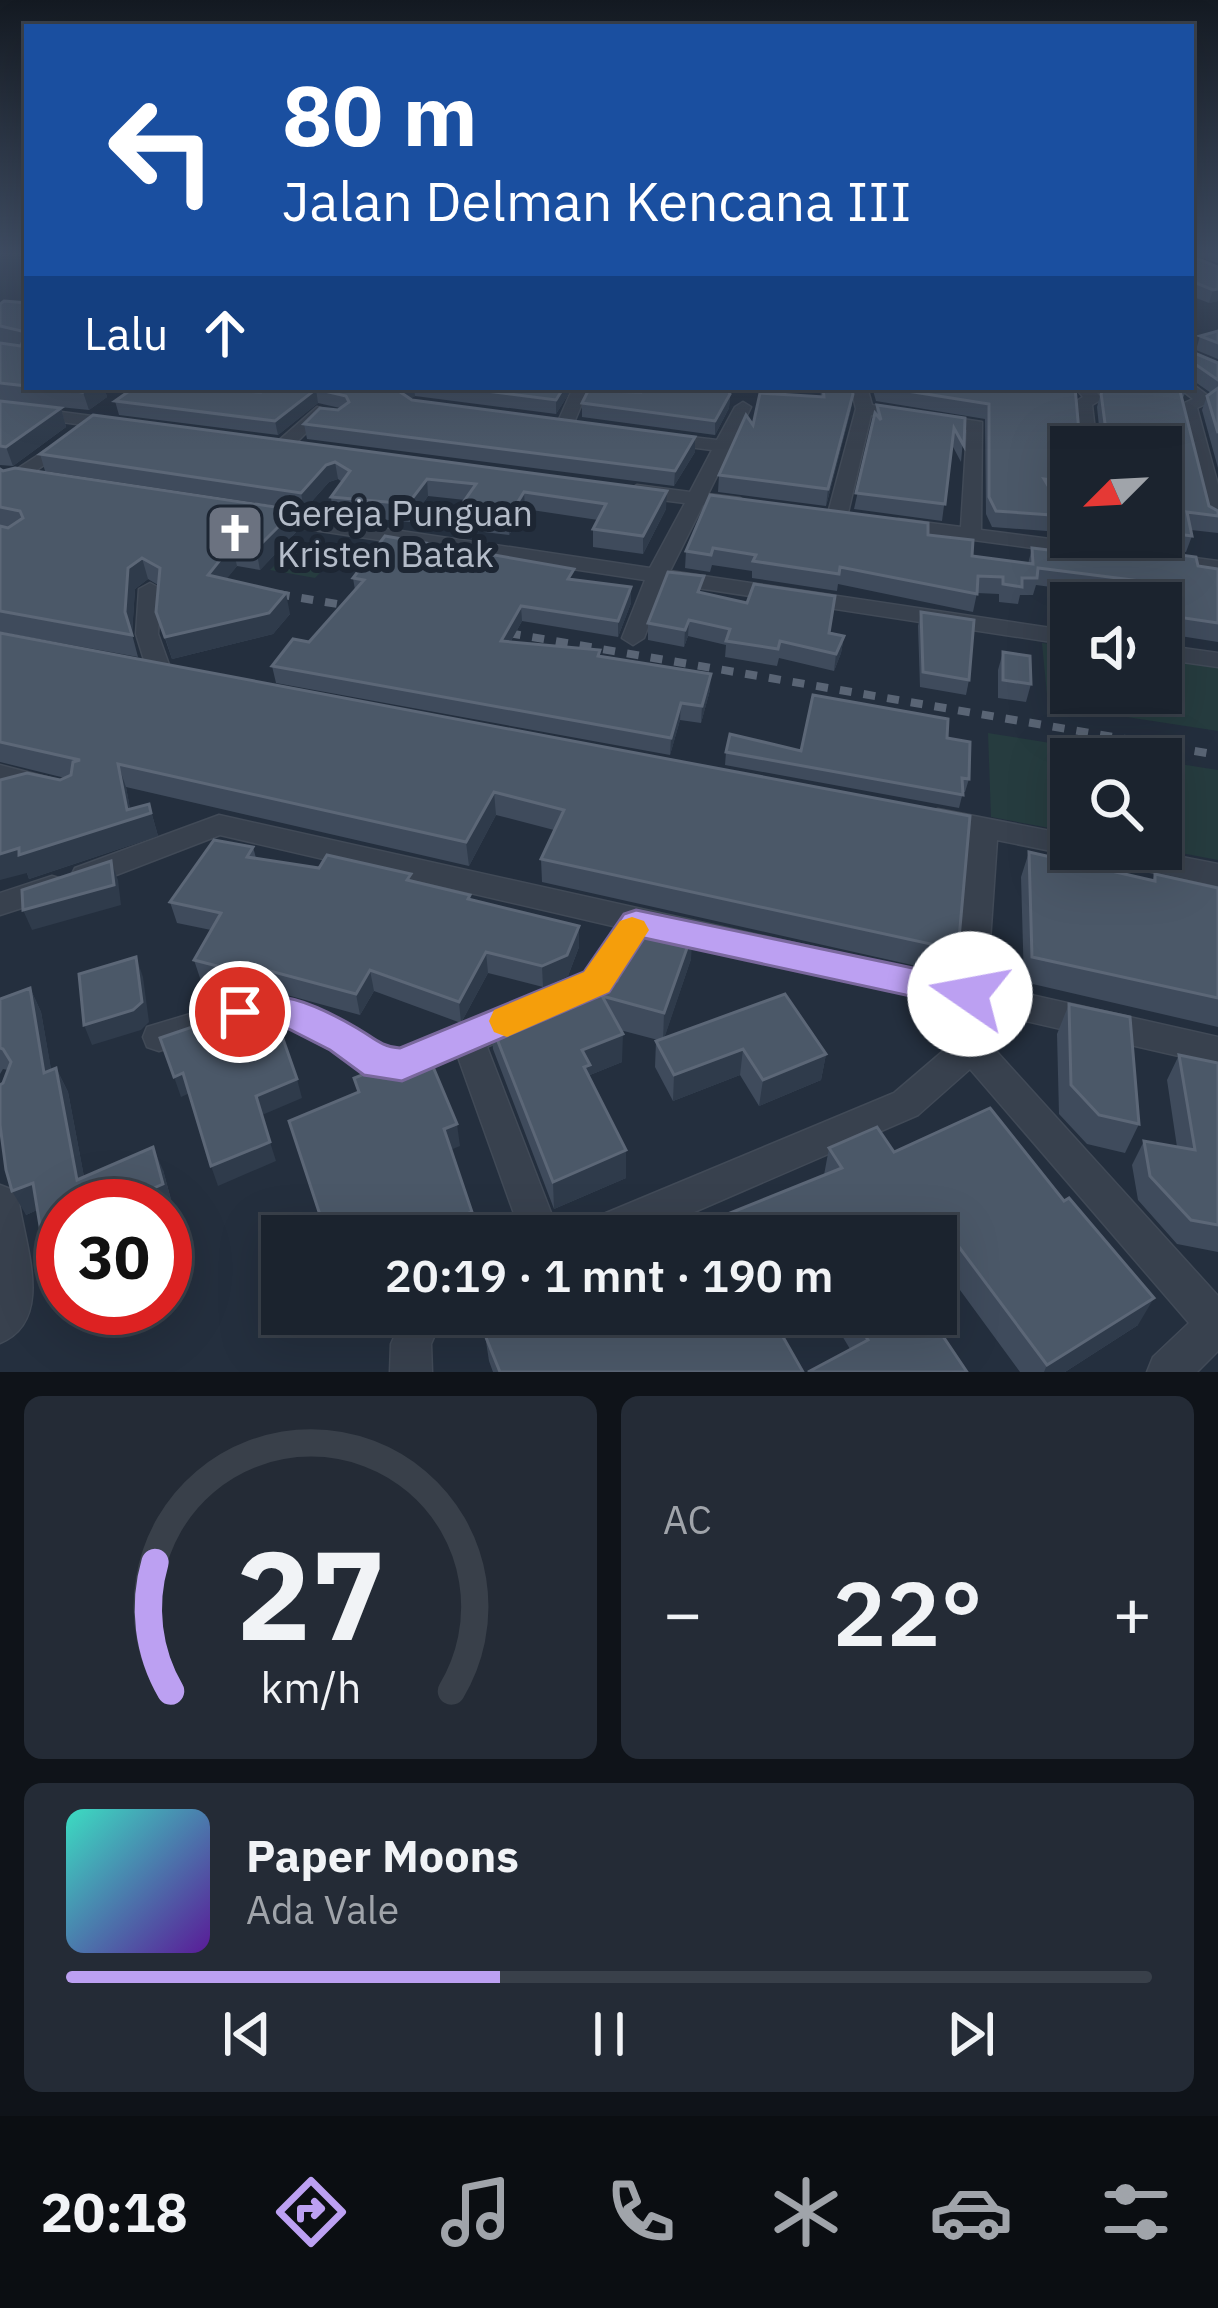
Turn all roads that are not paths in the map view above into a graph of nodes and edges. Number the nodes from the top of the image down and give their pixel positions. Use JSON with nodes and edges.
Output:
{"nodes":[{"id":1,"x":860,"y":390,"type":"edge"},
{"id":2,"x":1083,"y":395,"type":"edge"},
{"id":3,"x":1187,"y":396,"type":"edge"},
{"id":4,"x":635,"y":397,"type":"edge"},
{"id":5,"x":124,"y":398,"type":"edge"},
{"id":6,"x":743,"y":407,"type":"dead end"},
{"id":7,"x":0,"y":409,"type":"edge"},
{"id":8,"x":864,"y":409,"type":"junction"},
{"id":9,"x":338,"y":415,"type":"edge"},
{"id":10,"x":94,"y":421,"type":"junction"},
{"id":11,"x":545,"y":423,"type":"edge"},
{"id":12,"x":565,"y":426,"type":"junction"},
{"id":13,"x":1086,"y":426,"type":"edge"},
{"id":14,"x":136,"y":427,"type":"edge"},
{"id":15,"x":588,"y":429,"type":"edge"},
{"id":16,"x":655,"y":438,"type":"edge"},
{"id":17,"x":262,"y":443,"type":"edge"},
{"id":18,"x":284,"y":446,"type":"junction"},
{"id":19,"x":722,"y":446,"type":"junction"},
{"id":20,"x":307,"y":449,"type":"edge"},
{"id":21,"x":14,"y":480,"type":"edge"},
{"id":22,"x":607,"y":487,"type":"edge"},
{"id":23,"x":700,"y":499,"type":"junction"},
{"id":24,"x":329,"y":501,"type":"edge"},
{"id":25,"x":768,"y":508,"type":"edge"},
{"id":26,"x":242,"y":513,"type":"edge"},
{"id":27,"x":814,"y":514,"type":"edge"},
{"id":28,"x":1218,"y":521,"type":"edge"},
{"id":29,"x":881,"y":522,"type":"edge"},
{"id":30,"x":309,"y":524,"type":"junction"},
{"id":31,"x":971,"y":534,"type":"junction"},
{"id":32,"x":1050,"y":540,"type":"edge"},
{"id":33,"x":1171,"y":558,"type":"edge"},
{"id":34,"x":1218,"y":567,"type":"edge"},
{"id":35,"x":658,"y":574,"type":"junction"},
{"id":36,"x":150,"y":589,"type":"dead end"},
{"id":37,"x":1050,"y":635,"type":"edge"},
{"id":38,"x":633,"y":638,"type":"dead end"},
{"id":39,"x":1182,"y":655,"type":"edge"},
{"id":40,"x":1218,"y":660,"type":"edge"},
{"id":41,"x":160,"y":673,"type":"edge"},
{"id":42,"x":0,"y":775,"type":"edge"},
{"id":43,"x":67,"y":790,"type":"edge"},
{"id":44,"x":915,"y":814,"type":"edge"},
{"id":45,"x":984,"y":827,"type":"junction"},
{"id":46,"x":1050,"y":841,"type":"edge"},
{"id":47,"x":1182,"y":868,"type":"edge"},
{"id":48,"x":1218,"y":875,"type":"edge"},
{"id":49,"x":0,"y":904,"type":"edge"},
{"id":50,"x":636,"y":923,"type":"junction"},
{"id":51,"x":970,"y":994,"type":"junction"},
{"id":52,"x":159,"y":1037,"type":"edge"},
{"id":53,"x":468,"y":1040,"type":"junction"},
{"id":54,"x":972,"y":1047,"type":"junction"},
{"id":55,"x":1218,"y":1051,"type":"edge"},
{"id":56,"x":0,"y":1203,"type":"edge"},
{"id":57,"x":533,"y":1215,"type":"edge"},
{"id":58,"x":644,"y":1215,"type":"edge"},
{"id":59,"x":0,"y":1322,"type":"edge"},
{"id":60,"x":1216,"y":1323,"type":"edge"},
{"id":61,"x":415,"y":1335,"type":"edge"},
{"id":62,"x":411,"y":1372,"type":"edge"},
{"id":63,"x":1168,"y":1372,"type":"edge"}],
"edges":[{"from":1,"to":8,"type":"street"},
{"from":2,"to":13,"type":"street"},
{"from":3,"to":28,"type":"street"},
{"from":4,"to":12,"type":"street"},
{"from":5,"to":10,"type":"street"},
{"from":6,"to":19,"type":"street"},
{"from":7,"to":10,"type":"street"},
{"from":8,"to":27,"type":"street"},
{"from":8,"to":31,"type":"street"},
{"from":9,"to":18,"type":"street"},
{"from":10,"to":14,"type":"street"},
{"from":10,"to":21,"type":"street"},
{"from":11,"to":12,"type":"street"},
{"from":12,"to":15,"type":"street"},
{"from":16,"to":19,"type":"street"},
{"from":17,"to":18,"type":"street"},
{"from":18,"to":20,"type":"street"},
{"from":19,"to":23,"type":"street"},
{"from":22,"to":23,"type":"street"},
{"from":23,"to":25,"type":"street"},
{"from":23,"to":35,"type":"street"},
{"from":24,"to":30,"type":"street"},
{"from":26,"to":30,"type":"street"},
{"from":29,"to":31,"type":"street"},
{"from":30,"to":35,"type":"street"},
{"from":31,"to":32,"type":"street"},
{"from":33,"to":34,"type":"street"},
{"from":35,"to":37,"type":"street"},
{"from":35,"to":38,"type":"street"},
{"from":36,"to":41,"type":"street"},
{"from":39,"to":40,"type":"street"},
{"from":42,"to":43,"type":"street"},
{"from":44,"to":45,"type":"street"},
{"from":45,"to":46,"type":"street"},
{"from":45,"to":51,"type":"street"},
{"from":47,"to":48,"type":"street"},
{"from":49,"to":50,"type":"street"},
{"from":50,"to":51,"type":"street"},
{"from":50,"to":53,"type":"street"},
{"from":51,"to":54,"type":"street"},
{"from":51,"to":55,"type":"street"},
{"from":52,"to":53,"type":"street"},
{"from":53,"to":57,"type":"street"},
{"from":54,"to":58,"type":"street"},
{"from":54,"to":60,"type":"street"},
{"from":56,"to":59,"type":"street"},
{"from":60,"to":63,"type":"street"},
{"from":61,"to":62,"type":"street"}]}
